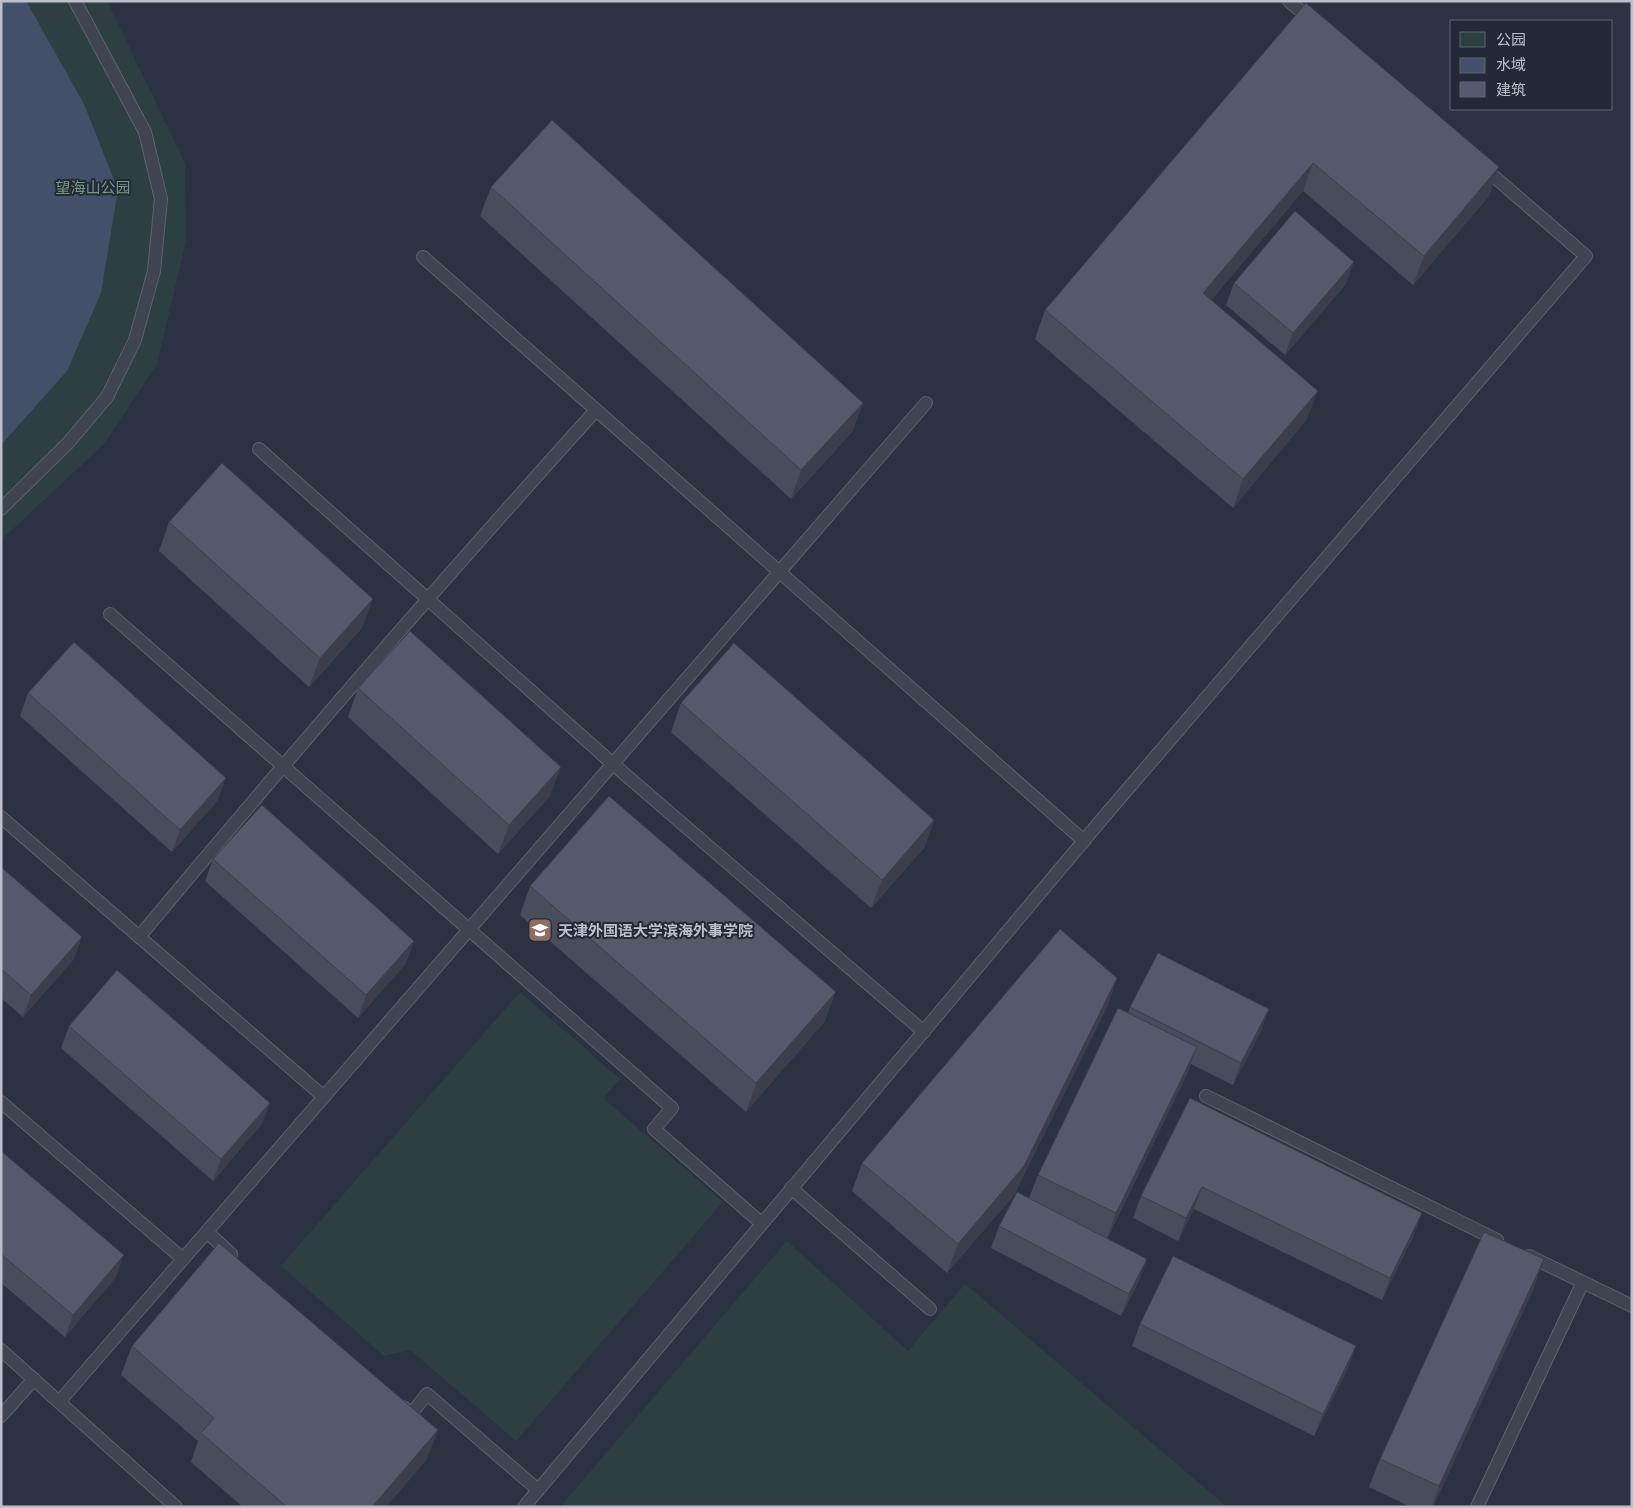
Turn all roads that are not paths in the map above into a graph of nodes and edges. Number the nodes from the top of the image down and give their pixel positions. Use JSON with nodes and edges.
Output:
{"nodes":[{"id":1,"x":76,"y":1,"type":"edge"},
{"id":2,"x":1289,"y":1,"type":"edge"},
{"id":3,"x":1319,"y":27,"type":"edge"},
{"id":4,"x":1474,"y":160,"type":"edge"},
{"id":5,"x":423,"y":258,"type":"dead end"},
{"id":6,"x":926,"y":403,"type":"dead end"},
{"id":7,"x":596,"y":410,"type":"junction"},
{"id":8,"x":259,"y":450,"type":"dead end"},
{"id":9,"x":1,"y":509,"type":"edge"},
{"id":10,"x":780,"y":572,"type":"junction"},
{"id":11,"x":426,"y":599,"type":"junction"},
{"id":12,"x":110,"y":614,"type":"dead end"},
{"id":13,"x":613,"y":764,"type":"junction"},
{"id":14,"x":281,"y":766,"type":"junction"},
{"id":15,"x":1,"y":817,"type":"edge"},
{"id":16,"x":1084,"y":841,"type":"junction"},
{"id":17,"x":469,"y":930,"type":"junction"},
{"id":18,"x":139,"y":937,"type":"junction"},
{"id":19,"x":924,"y":1032,"type":"junction"},
{"id":20,"x":1206,"y":1096,"type":"dead end"},
{"id":21,"x":324,"y":1097,"type":"junction"},
{"id":22,"x":1,"y":1102,"type":"edge"},
{"id":23,"x":791,"y":1188,"type":"junction"},
{"id":24,"x":761,"y":1223,"type":"junction"},
{"id":25,"x":207,"y":1232,"type":"junction"},
{"id":26,"x":183,"y":1259,"type":"junction"},
{"id":27,"x":243,"y":1265,"type":"edge"},
{"id":28,"x":1583,"y":1282,"type":"junction"},
{"id":29,"x":1632,"y":1306,"type":"edge"},
{"id":30,"x":930,"y":1309,"type":"dead end"},
{"id":31,"x":1,"y":1350,"type":"edge"},
{"id":32,"x":34,"y":1379,"type":"junction"},
{"id":33,"x":396,"y":1401,"type":"edge"},
{"id":34,"x":59,"y":1402,"type":"junction"},
{"id":35,"x":1,"y":1416,"type":"edge"},
{"id":36,"x":538,"y":1490,"type":"junction"},
{"id":37,"x":176,"y":1507,"type":"edge"},
{"id":38,"x":524,"y":1507,"type":"edge"},
{"id":39,"x":1477,"y":1507,"type":"edge"}],
"edges":[{"from":1,"to":9,"type":"lane"},
{"from":2,"to":3,"type":"lane"},
{"from":4,"to":16,"type":"lane"},
{"from":5,"to":7,"type":"lane"},
{"from":6,"to":10,"type":"lane"},
{"from":7,"to":10,"type":"lane"},
{"from":7,"to":11,"type":"lane"},
{"from":8,"to":11,"type":"lane"},
{"from":10,"to":13,"type":"lane"},
{"from":10,"to":16,"type":"lane"},
{"from":11,"to":13,"type":"lane"},
{"from":11,"to":14,"type":"lane"},
{"from":12,"to":14,"type":"lane"},
{"from":13,"to":17,"type":"lane"},
{"from":13,"to":19,"type":"lane"},
{"from":14,"to":17,"type":"lane"},
{"from":14,"to":18,"type":"lane"},
{"from":15,"to":18,"type":"lane"},
{"from":16,"to":19,"type":"lane"},
{"from":17,"to":21,"type":"lane"},
{"from":17,"to":24,"type":"lane"},
{"from":18,"to":21,"type":"lane"},
{"from":19,"to":23,"type":"lane"},
{"from":20,"to":28,"type":"lane"},
{"from":21,"to":25,"type":"lane"},
{"from":22,"to":26,"type":"lane"},
{"from":23,"to":24,"type":"lane"},
{"from":23,"to":30,"type":"lane"},
{"from":24,"to":36,"type":"lane"},
{"from":25,"to":26,"type":"lane"},
{"from":25,"to":27,"type":"lane"},
{"from":26,"to":34,"type":"lane"},
{"from":28,"to":29,"type":"lane"},
{"from":28,"to":39,"type":"lane"},
{"from":31,"to":32,"type":"lane"},
{"from":32,"to":34,"type":"lane"},
{"from":32,"to":35,"type":"lane"},
{"from":33,"to":36,"type":"lane"},
{"from":34,"to":37,"type":"lane"},
{"from":36,"to":38,"type":"lane"}]}
